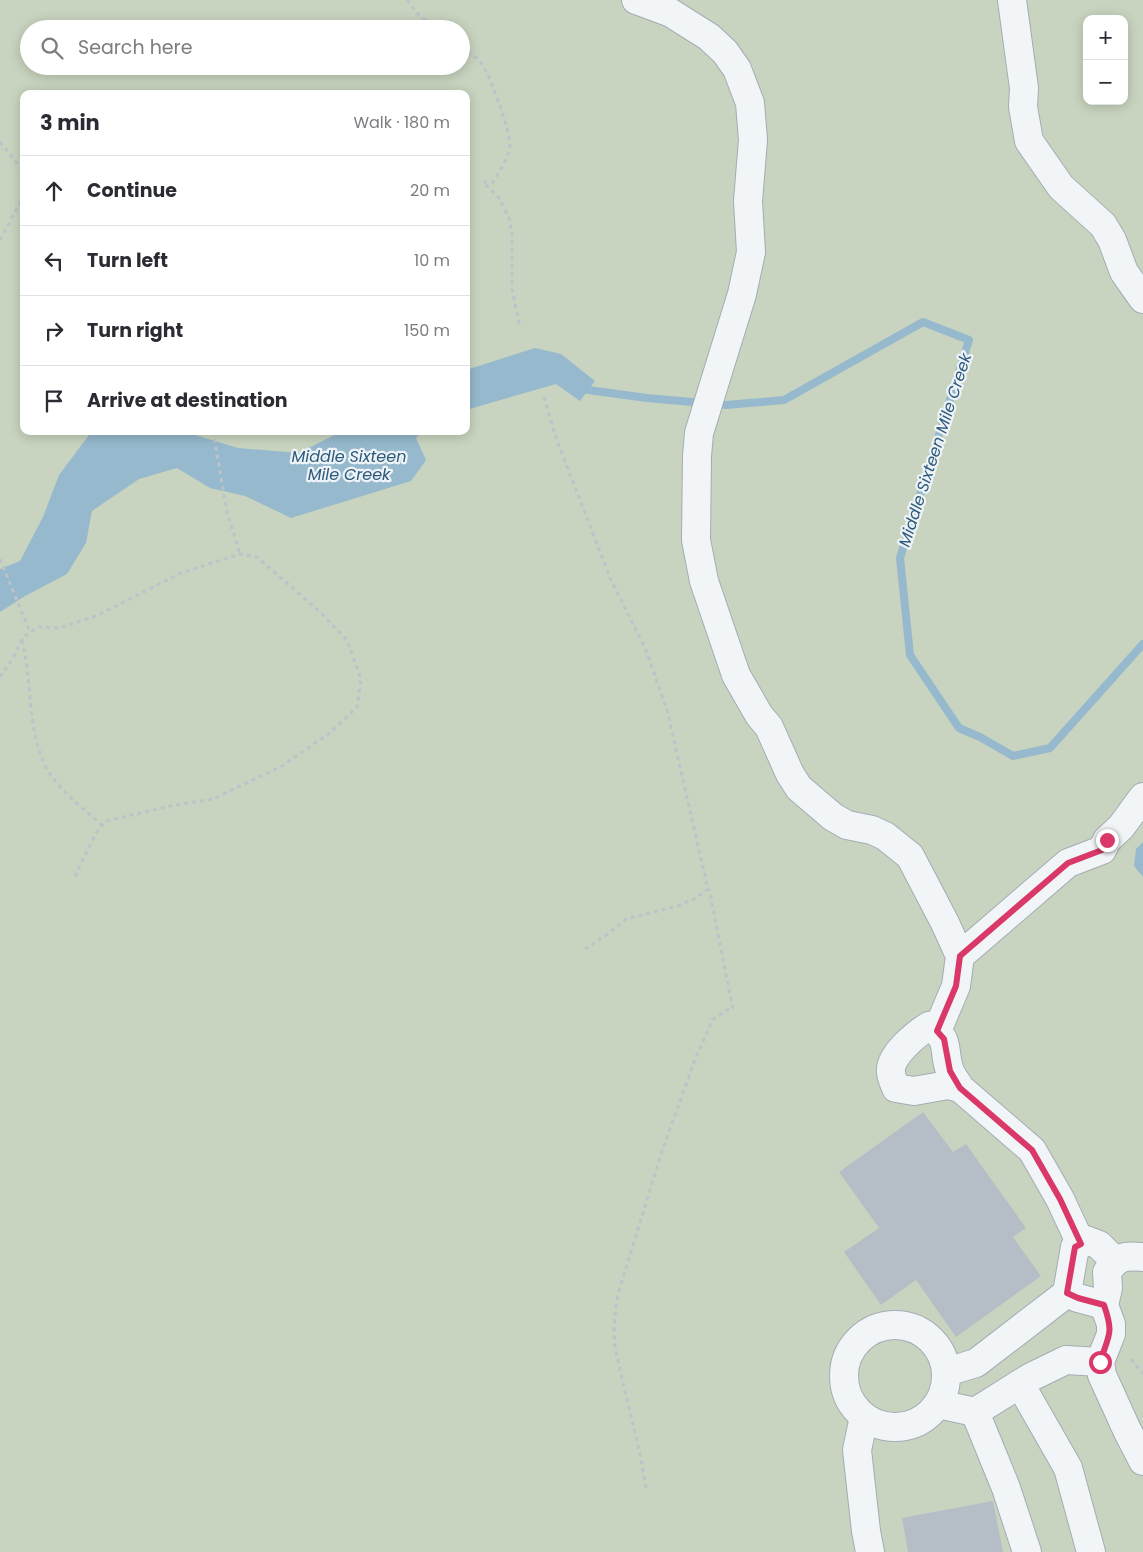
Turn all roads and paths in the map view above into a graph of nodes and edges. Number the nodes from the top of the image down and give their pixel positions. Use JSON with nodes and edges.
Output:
{"nodes":[{"id":1,"x":407,"y":0,"type":"edge"},
{"id":2,"x":636,"y":0,"type":"edge"},
{"id":3,"x":1012,"y":0,"type":"edge"},
{"id":4,"x":426,"y":20,"type":"edge"},
{"id":5,"x":470,"y":54,"type":"edge"},
{"id":6,"x":0,"y":142,"type":"edge"},
{"id":7,"x":20,"y":167,"type":"edge"},
{"id":8,"x":20,"y":203,"type":"edge"},
{"id":9,"x":0,"y":240,"type":"edge"},
{"id":10,"x":1143,"y":299,"type":"edge"},
{"id":11,"x":520,"y":327,"type":"dead end"},
{"id":12,"x":544,"y":397,"type":"dead end"},
{"id":13,"x":214,"y":435,"type":"edge"},
{"id":14,"x":240,"y":554,"type":"junction"},
{"id":15,"x":0,"y":559,"type":"edge"},
{"id":16,"x":30,"y":632,"type":"junction"},
{"id":17,"x":22,"y":639,"type":"junction"},
{"id":18,"x":0,"y":677,"type":"edge"},
{"id":19,"x":1143,"y":797,"type":"edge"},
{"id":20,"x":102,"y":826,"type":"junction"},
{"id":21,"x":74,"y":878,"type":"dead end"},
{"id":22,"x":708,"y":889,"type":"junction"},
{"id":23,"x":585,"y":949,"type":"dead end"},
{"id":24,"x":960,"y":956,"type":"junction"},
{"id":25,"x":937,"y":1031,"type":"junction"},
{"id":26,"x":960,"y":1088,"type":"junction"},
{"id":27,"x":1081,"y":1244,"type":"junction"},
{"id":28,"x":1143,"y":1257,"type":"edge"},
{"id":29,"x":1115,"y":1261,"type":"junction"},
{"id":30,"x":1067,"y":1293,"type":"junction"},
{"id":31,"x":1104,"y":1305,"type":"junction"},
{"id":32,"x":1100,"y":1362,"type":"junction"},
{"id":33,"x":946,"y":1372,"type":"junction"},
{"id":34,"x":1020,"y":1384,"type":"junction"},
{"id":35,"x":938,"y":1404,"type":"junction"},
{"id":36,"x":975,"y":1412,"type":"junction"},
{"id":37,"x":864,"y":1417,"type":"junction"},
{"id":38,"x":1143,"y":1461,"type":"edge"},
{"id":39,"x":646,"y":1488,"type":"dead end"},
{"id":40,"x":870,"y":1552,"type":"edge"},
{"id":41,"x":1027,"y":1552,"type":"edge"},
{"id":42,"x":1091,"y":1552,"type":"edge"}],
"edges":[{"from":1,"to":4,"type":"path"},
{"from":2,"to":24,"type":"lane"},
{"from":3,"to":10,"type":"lane"},
{"from":5,"to":11,"type":"path"},
{"from":6,"to":7,"type":"path"},
{"from":8,"to":9,"type":"path"},
{"from":12,"to":22,"type":"path"},
{"from":13,"to":14,"type":"path"},
{"from":14,"to":16,"type":"path"},
{"from":14,"to":20,"type":"path"},
{"from":15,"to":16,"type":"path"},
{"from":16,"to":17,"type":"path"},
{"from":17,"to":18,"type":"path"},
{"from":17,"to":20,"type":"path"},
{"from":19,"to":24,"type":"lane"},
{"from":20,"to":21,"type":"path"},
{"from":22,"to":23,"type":"path"},
{"from":22,"to":39,"type":"path"},
{"from":24,"to":25,"type":"lane"},
{"from":25,"to":26,"type":"lane"},
{"from":25,"to":26,"type":"lane"},
{"from":26,"to":27,"type":"lane"},
{"from":27,"to":29,"type":"lane"},
{"from":27,"to":30,"type":"lane"},
{"from":28,"to":29,"type":"lane"},
{"from":29,"to":31,"type":"lane"},
{"from":30,"to":31,"type":"lane"},
{"from":30,"to":33,"type":"lane"},
{"from":31,"to":32,"type":"lane"},
{"from":32,"to":34,"type":"lane"},
{"from":32,"to":38,"type":"lane"},
{"from":33,"to":35,"type":"lane"},
{"from":33,"to":37,"type":"lane"},
{"from":34,"to":36,"type":"lane"},
{"from":34,"to":42,"type":"lane"},
{"from":35,"to":36,"type":"lane"},
{"from":35,"to":37,"type":"lane"},
{"from":36,"to":41,"type":"lane"},
{"from":37,"to":40,"type":"lane"}]}
